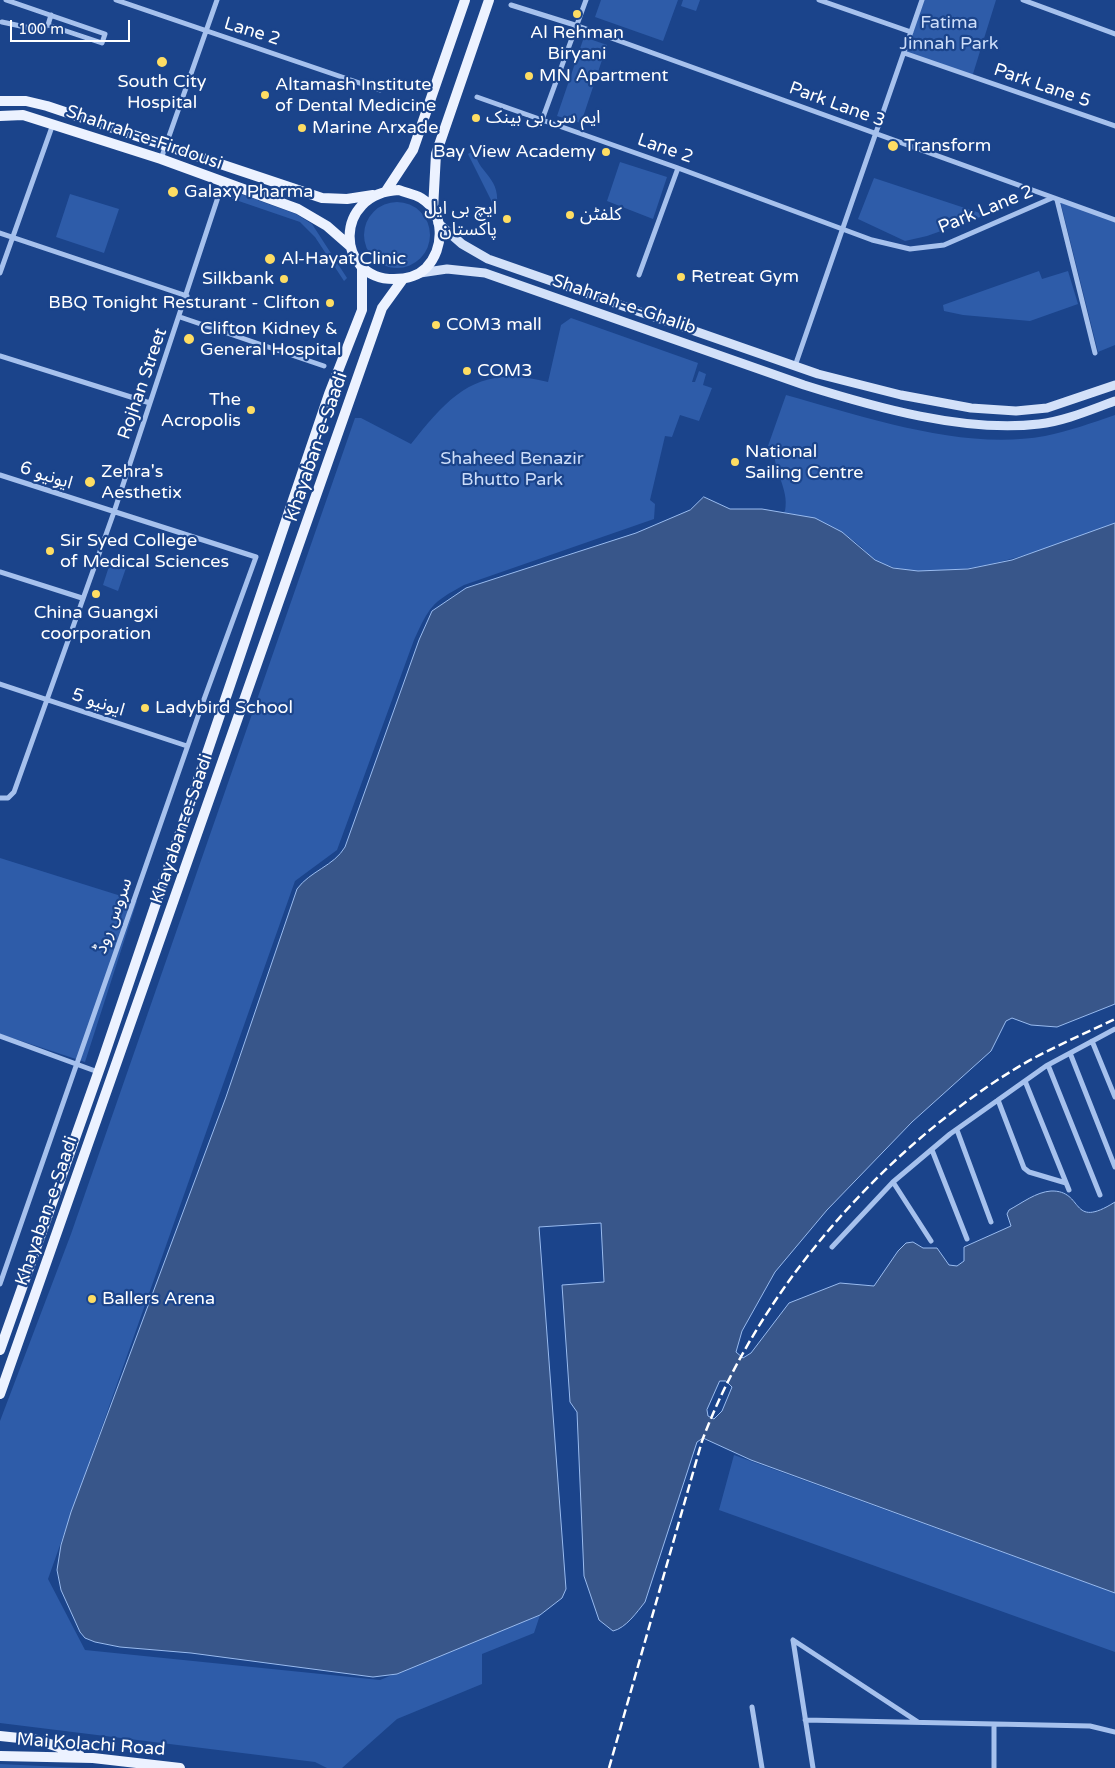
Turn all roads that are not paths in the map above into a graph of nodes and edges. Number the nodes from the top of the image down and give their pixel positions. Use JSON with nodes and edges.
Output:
{"nodes":[{"id":1,"x":6,"y":0,"type":"edge"},
{"id":2,"x":116,"y":0,"type":"edge"},
{"id":3,"x":217,"y":0,"type":"edge"},
{"id":4,"x":465,"y":0,"type":"edge"},
{"id":5,"x":489,"y":0,"type":"edge"},
{"id":6,"x":586,"y":0,"type":"edge"},
{"id":7,"x":819,"y":0,"type":"edge"},
{"id":8,"x":922,"y":0,"type":"edge"},
{"id":9,"x":1023,"y":0,"type":"edge"},
{"id":10,"x":511,"y":5,"type":"dead end"},
{"id":11,"x":51,"y":15,"type":"junction"},
{"id":12,"x":2,"y":22,"type":"dead end"},
{"id":13,"x":48,"y":25,"type":"junction"},
{"id":14,"x":578,"y":26,"type":"junction"},
{"id":15,"x":206,"y":32,"type":"junction"},
{"id":16,"x":911,"y":32,"type":"junction"},
{"id":17,"x":1115,"y":34,"type":"edge"},
{"id":18,"x":904,"y":53,"type":"junction"},
{"id":19,"x":380,"y":90,"type":"dead end"},
{"id":20,"x":477,"y":97,"type":"dead end"},
{"id":21,"x":0,"y":101,"type":"edge"},
{"id":22,"x":0,"y":116,"type":"edge"},
{"id":23,"x":542,"y":120,"type":"junction"},
{"id":24,"x":53,"y":124,"type":"junction"},
{"id":25,"x":1115,"y":126,"type":"edge"},
{"id":26,"x":876,"y":134,"type":"junction"},
{"id":27,"x":166,"y":145,"type":"junction"},
{"id":28,"x":161,"y":159,"type":"junction"},
{"id":29,"x":678,"y":168,"type":"junction"},
{"id":30,"x":223,"y":182,"type":"junction"},
{"id":31,"x":386,"y":191,"type":"junction"},
{"id":32,"x":373,"y":195,"type":"junction"},
{"id":33,"x":1055,"y":199,"type":"junction"},
{"id":34,"x":433,"y":209,"type":"junction"},
{"id":35,"x":1115,"y":220,"type":"edge"},
{"id":36,"x":438,"y":224,"type":"junction"},
{"id":37,"x":843,"y":228,"type":"junction"},
{"id":38,"x":0,"y":233,"type":"edge"},
{"id":39,"x":13,"y":237,"type":"junction"},
{"id":40,"x":351,"y":247,"type":"junction"},
{"id":41,"x":362,"y":268,"type":"junction"},
{"id":42,"x":0,"y":273,"type":"edge"},
{"id":43,"x":420,"y":273,"type":"junction"},
{"id":44,"x":639,"y":275,"type":"dead end"},
{"id":45,"x":403,"y":280,"type":"junction"},
{"id":46,"x":187,"y":296,"type":"junction"},
{"id":47,"x":180,"y":317,"type":"junction"},
{"id":48,"x":1095,"y":353,"type":"dead end"},
{"id":49,"x":0,"y":356,"type":"edge"},
{"id":50,"x":324,"y":366,"type":"dead end"},
{"id":51,"x":795,"y":366,"type":"junction"},
{"id":52,"x":818,"y":374,"type":"junction"},
{"id":53,"x":837,"y":380,"type":"junction"},
{"id":54,"x":1115,"y":385,"type":"edge"},
{"id":55,"x":815,"y":389,"type":"junction"},
{"id":56,"x":831,"y":394,"type":"junction"},
{"id":57,"x":1115,"y":401,"type":"edge"},
{"id":58,"x":150,"y":404,"type":"junction"},
{"id":59,"x":0,"y":475,"type":"edge"},
{"id":60,"x":114,"y":512,"type":"junction"},
{"id":61,"x":256,"y":557,"type":"joint"},
{"id":62,"x":0,"y":572,"type":"edge"},
{"id":63,"x":82,"y":598,"type":"junction"},
{"id":64,"x":0,"y":684,"type":"edge"},
{"id":65,"x":46,"y":700,"type":"junction"},
{"id":66,"x":187,"y":746,"type":"junction"},
{"id":67,"x":0,"y":798,"type":"edge"},
{"id":68,"x":1115,"y":1029,"type":"edge"},
{"id":69,"x":0,"y":1036,"type":"edge"},
{"id":70,"x":1092,"y":1041,"type":"junction"},
{"id":71,"x":1070,"y":1053,"type":"junction"},
{"id":72,"x":77,"y":1064,"type":"junction"},
{"id":73,"x":1048,"y":1065,"type":"junction"},
{"id":74,"x":99,"y":1072,"type":"junction"},
{"id":75,"x":1025,"y":1081,"type":"junction"},
{"id":76,"x":1115,"y":1097,"type":"edge"},
{"id":77,"x":998,"y":1100,"type":"junction"},
{"id":78,"x":957,"y":1130,"type":"junction"},
{"id":79,"x":932,"y":1150,"type":"junction"},
{"id":80,"x":1115,"y":1167,"type":"edge"},
{"id":81,"x":893,"y":1182,"type":"junction"},
{"id":82,"x":1066,"y":1183,"type":"junction"},
{"id":83,"x":1069,"y":1190,"type":"dead end"},
{"id":84,"x":1100,"y":1195,"type":"dead end"},
{"id":85,"x":991,"y":1222,"type":"dead end"},
{"id":86,"x":967,"y":1239,"type":"dead end"},
{"id":87,"x":931,"y":1241,"type":"dead end"},
{"id":88,"x":832,"y":1247,"type":"dead end"},
{"id":89,"x":0,"y":1284,"type":"edge"},
{"id":90,"x":0,"y":1350,"type":"edge"},
{"id":91,"x":0,"y":1394,"type":"edge"},
{"id":92,"x":752,"y":1707,"type":"dead end"},
{"id":93,"x":805,"y":1720,"type":"junction"},
{"id":94,"x":918,"y":1722,"type":"junction"},
{"id":95,"x":994,"y":1724,"type":"junction"},
{"id":96,"x":1115,"y":1732,"type":"edge"},
{"id":97,"x":0,"y":1736,"type":"edge"},
{"id":98,"x":0,"y":1756,"type":"edge"},
{"id":99,"x":93,"y":1758,"type":"junction"},
{"id":100,"x":180,"y":1768,"type":"edge"},
{"id":101,"x":762,"y":1768,"type":"edge"},
{"id":102,"x":813,"y":1768,"type":"edge"},
{"id":103,"x":994,"y":1768,"type":"edge"}],
"edges":[{"from":1,"to":11,"type":"street"},
{"from":2,"to":15,"type":"street","name":"Lane 2"},
{"from":3,"to":15,"type":"street"},
{"from":4,"to":31,"type":"main road"},
{"from":5,"to":34,"type":"main road"},
{"from":6,"to":14,"type":"street"},
{"from":7,"to":16,"type":"street"},
{"from":8,"to":16,"type":"street"},
{"from":9,"to":17,"type":"street"},
{"from":10,"to":14,"type":"street","name":"Park Lane 3"},
{"from":11,"to":13,"type":"street"},
{"from":11,"to":13,"type":"street"},
{"from":12,"to":13,"type":"street"},
{"from":14,"to":23,"type":"street"},
{"from":14,"to":26,"type":"street","name":"Park Lane 3"},
{"from":15,"to":19,"type":"street","name":"Lane 2"},
{"from":15,"to":27,"type":"street"},
{"from":16,"to":18,"type":"street"},
{"from":18,"to":25,"type":"street","name":"Park Lane 5"},
{"from":18,"to":26,"type":"street"},
{"from":20,"to":23,"type":"street","name":"Lane 2"},
{"from":21,"to":27,"type":"main road","name":"Shahrah-e-Firdousi"},
{"from":22,"to":24,"type":"main road","name":"Shahrah-e-Firdousi"},
{"from":23,"to":29,"type":"street","name":"Lane 2"},
{"from":24,"to":28,"type":"main road","name":"Shahrah-e-Firdousi"},
{"from":24,"to":39,"type":"street"},
{"from":26,"to":33,"type":"street","name":"Park Lane 3"},
{"from":26,"to":37,"type":"street"},
{"from":27,"to":28,"type":"street"},
{"from":27,"to":32,"type":"main road","name":"Shahrah-e-Firdousi"},
{"from":28,"to":30,"type":"main road","name":"Shahrah-e-Firdousi"},
{"from":29,"to":37,"type":"street","name":"Lane 2"},
{"from":29,"to":44,"type":"street"},
{"from":30,"to":40,"type":"main road","name":"Shahrah-e-Firdousi"},
{"from":30,"to":46,"type":"street","name":"Rojhan Street"},
{"from":31,"to":32,"type":"main road"},
{"from":31,"to":34,"type":"main road"},
{"from":32,"to":40,"type":"main road"},
{"from":33,"to":35,"type":"street","name":"Park Lane 3"},
{"from":33,"to":37,"type":"street","name":"Park Lane 2"},
{"from":33,"to":48,"type":"street"},
{"from":34,"to":36,"type":"main road"},
{"from":36,"to":43,"type":"main road"},
{"from":36,"to":51,"type":"main road","name":"Shahrah-e-Ghalib"},
{"from":37,"to":51,"type":"street"},
{"from":38,"to":39,"type":"street"},
{"from":39,"to":42,"type":"street"},
{"from":39,"to":46,"type":"street"},
{"from":40,"to":41,"type":"main road"},
{"from":41,"to":45,"type":"main road"},
{"from":41,"to":74,"type":"main road","name":"Khayaban-e-Saadi"},
{"from":43,"to":45,"type":"main road"},
{"from":43,"to":55,"type":"main road","name":"Shahrah-e-Ghalib"},
{"from":45,"to":91,"type":"main road","name":"Khayaban-e-Saadi"},
{"from":46,"to":47,"type":"street","name":"Rojhan Street"},
{"from":47,"to":50,"type":"street"},
{"from":47,"to":58,"type":"street","name":"Rojhan Street"},
{"from":49,"to":58,"type":"street"},
{"from":51,"to":52,"type":"main road","name":"Shahrah-e-Ghalib"},
{"from":52,"to":53,"type":"main road","name":"Shahrah-e-Ghalib"},
{"from":52,"to":55,"type":"main road"},
{"from":53,"to":54,"type":"main road"},
{"from":53,"to":56,"type":"main road"},
{"from":55,"to":56,"type":"main road","name":"Shahrah-e-Ghalib"},
{"from":56,"to":57,"type":"main road"},
{"from":58,"to":60,"type":"street","name":"Rojhan Street"},
{"from":59,"to":60,"type":"street","name":"ایونیو 6"},
{"from":60,"to":61,"type":"street","name":"ایونیو 6"},
{"from":60,"to":63,"type":"street","name":"Rojhan Street"},
{"from":61,"to":66,"type":"street","name":"سروس روڈ"},
{"from":62,"to":63,"type":"street"},
{"from":63,"to":65,"type":"street","name":"Rojhan Street"},
{"from":64,"to":65,"type":"street","name":"ایونیو 5"},
{"from":65,"to":66,"type":"street","name":"ایونیو 5"},
{"from":65,"to":67,"type":"street","name":"Rojhan Street"},
{"from":66,"to":72,"type":"street","name":"سروس روڈ"},
{"from":68,"to":70,"type":"street"},
{"from":69,"to":72,"type":"street"},
{"from":70,"to":71,"type":"street"},
{"from":70,"to":76,"type":"street"},
{"from":71,"to":73,"type":"street"},
{"from":71,"to":80,"type":"street"},
{"from":72,"to":74,"type":"street"},
{"from":72,"to":89,"type":"street","name":"سروس روڈ"},
{"from":73,"to":75,"type":"street"},
{"from":73,"to":84,"type":"street"},
{"from":74,"to":90,"type":"main road","name":"Khayaban-e-Saadi"},
{"from":75,"to":77,"type":"street"},
{"from":75,"to":82,"type":"street"},
{"from":77,"to":78,"type":"street"},
{"from":77,"to":82,"type":"street"},
{"from":78,"to":79,"type":"street"},
{"from":78,"to":85,"type":"street"},
{"from":79,"to":81,"type":"street"},
{"from":79,"to":86,"type":"street"},
{"from":81,"to":87,"type":"street"},
{"from":81,"to":88,"type":"street"},
{"from":82,"to":83,"type":"street"},
{"from":92,"to":101,"type":"street"},
{"from":93,"to":94,"type":"street"},
{"from":93,"to":94,"type":"street"},
{"from":93,"to":102,"type":"street"},
{"from":94,"to":95,"type":"street"},
{"from":95,"to":96,"type":"street"},
{"from":95,"to":103,"type":"street"},
{"from":97,"to":99,"type":"main road"},
{"from":98,"to":99,"type":"main road","name":"Mai Kolachi Road"},
{"from":99,"to":100,"type":"main road","name":"Mai Kolachi Road"}]}
